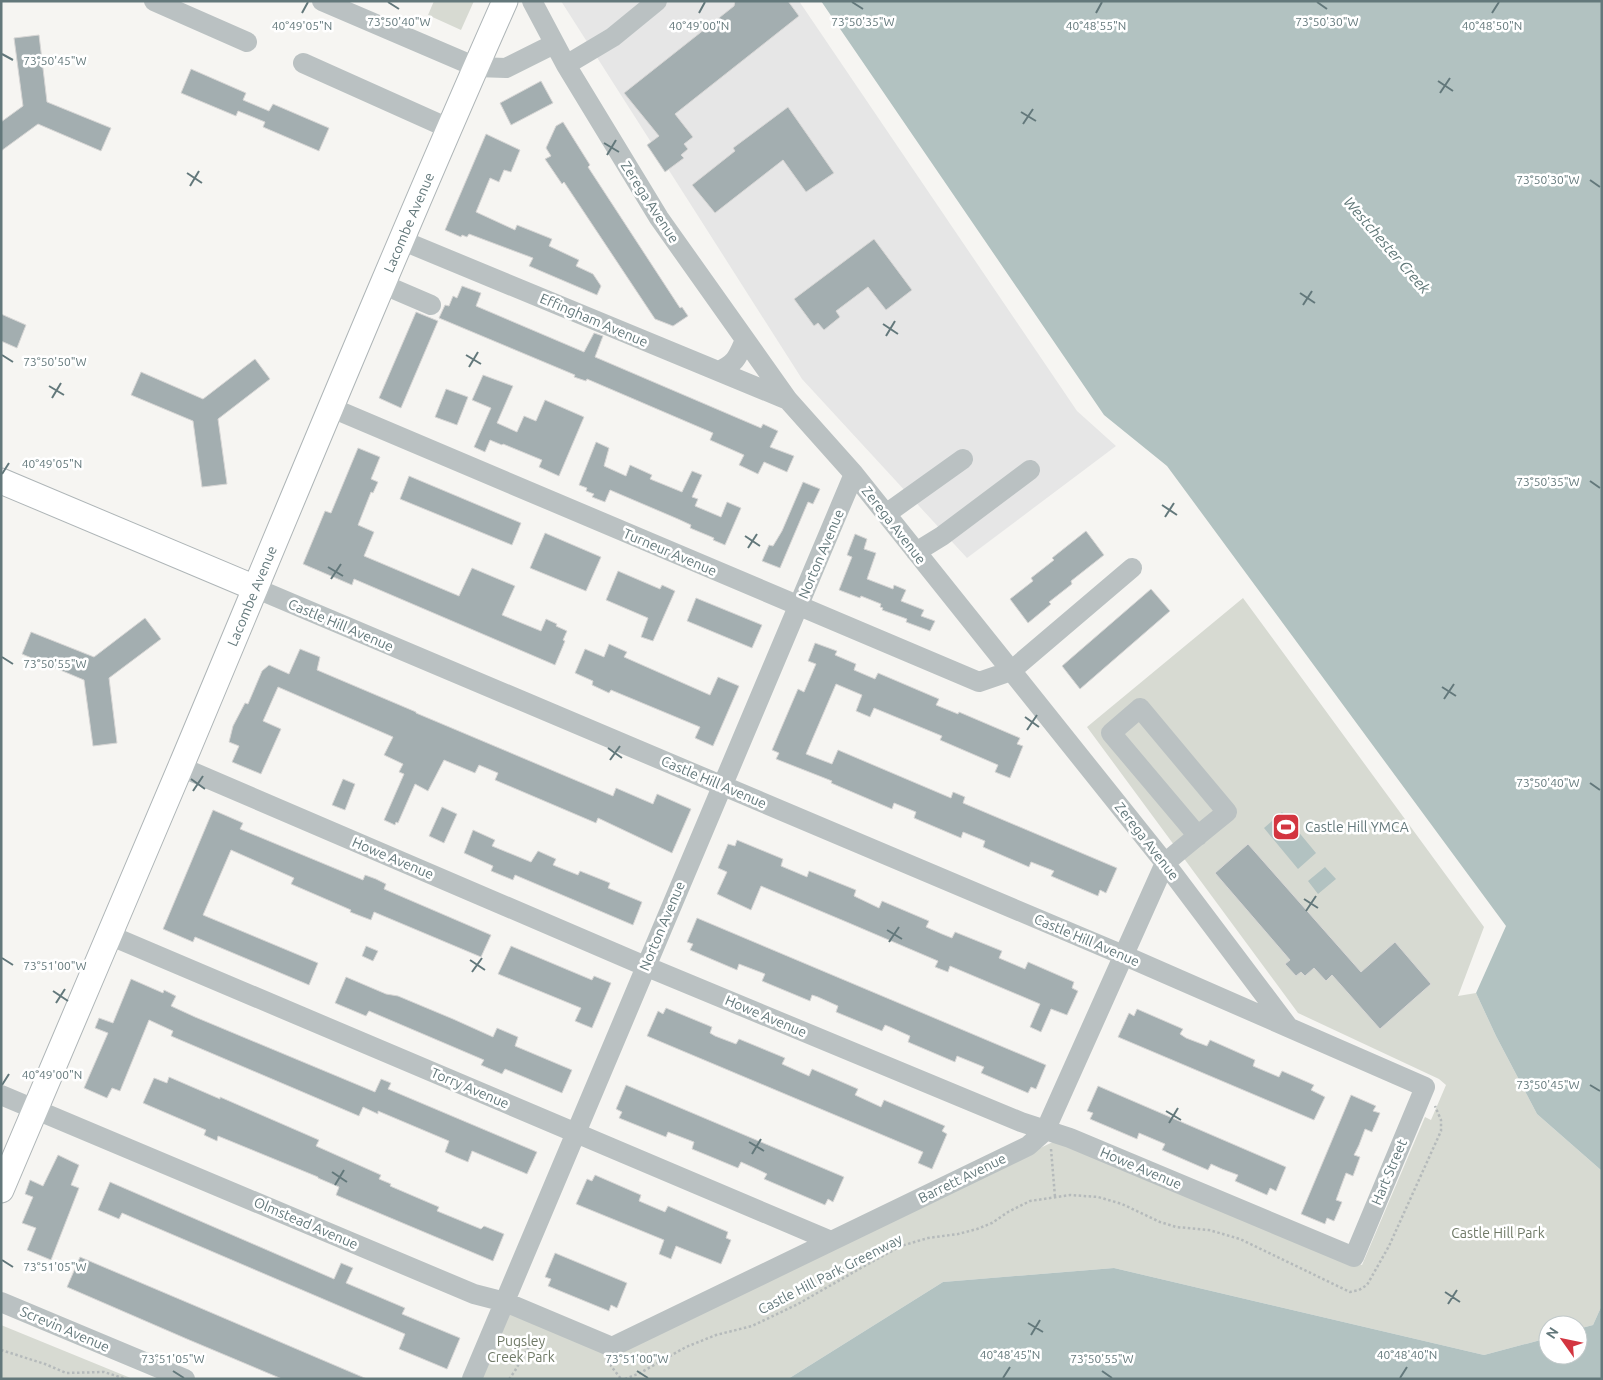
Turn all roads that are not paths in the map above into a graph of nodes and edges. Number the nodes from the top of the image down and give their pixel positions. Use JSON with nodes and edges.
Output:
{"nodes":[{"id":1,"x":154,"y":1,"type":"edge"},
{"id":2,"x":505,"y":1,"type":"edge"},
{"id":3,"x":532,"y":1,"type":"edge"},
{"id":4,"x":657,"y":1,"type":"edge"},
{"id":5,"x":333,"y":3,"type":"edge"},
{"id":6,"x":247,"y":42,"type":"dead end"},
{"id":7,"x":554,"y":44,"type":"junction"},
{"id":8,"x":303,"y":63,"type":"dead end"},
{"id":9,"x":566,"y":65,"type":"junction"},
{"id":10,"x":476,"y":67,"type":"junction"},
{"id":11,"x":448,"y":128,"type":"junction"},
{"id":12,"x":401,"y":240,"type":"junction"},
{"id":13,"x":382,"y":284,"type":"junction"},
{"id":14,"x":431,"y":305,"type":"dead end"},
{"id":15,"x":745,"y":340,"type":"junction"},
{"id":16,"x":718,"y":371,"type":"junction"},
{"id":17,"x":788,"y":400,"type":"junction"},
{"id":18,"x":332,"y":408,"type":"junction"},
{"id":19,"x":963,"y":458,"type":"dead end"},
{"id":20,"x":1030,"y":470,"type":"dead end"},
{"id":21,"x":854,"y":474,"type":"junction"},
{"id":22,"x":1,"y":481,"type":"edge"},
{"id":23,"x":886,"y":514,"type":"junction"},
{"id":24,"x":916,"y":552,"type":"junction"},
{"id":25,"x":1132,"y":568,"type":"dead end"},
{"id":26,"x":255,"y":588,"type":"junction"},
{"id":27,"x":798,"y":607,"type":"junction"},
{"id":28,"x":1011,"y":671,"type":"junction"},
{"id":29,"x":181,"y":767,"type":"junction"},
{"id":30,"x":722,"y":786,"type":"junction"},
{"id":31,"x":1198,"y":836,"type":"junction"},
{"id":32,"x":1164,"y":863,"type":"junction"},
{"id":33,"x":109,"y":935,"type":"junction"},
{"id":34,"x":1123,"y":955,"type":"junction"},
{"id":35,"x":646,"y":966,"type":"junction"},
{"id":36,"x":1245,"y":970,"type":"junction"},
{"id":37,"x":1222,"y":998,"type":"junction"},
{"id":38,"x":1288,"y":1027,"type":"junction"},
{"id":39,"x":1,"y":1095,"type":"edge"},
{"id":40,"x":1429,"y":1096,"type":"joint"},
{"id":41,"x":35,"y":1109,"type":"junction"},
{"id":42,"x":576,"y":1133,"type":"junction"},
{"id":43,"x":1048,"y":1139,"type":"junction"},
{"id":44,"x":1,"y":1190,"type":"edge"},
{"id":45,"x":831,"y":1241,"type":"junction"},
{"id":46,"x":1354,"y":1257,"type":"joint"},
{"id":47,"x":1,"y":1302,"type":"edge"},
{"id":48,"x":505,"y":1302,"type":"junction"},
{"id":49,"x":612,"y":1353,"type":"joint"},
{"id":50,"x":185,"y":1379,"type":"edge"},
{"id":51,"x":472,"y":1379,"type":"edge"}],
"edges":[{"from":1,"to":6,"type":"street"},
{"from":2,"to":10,"type":"main road","name":"Lacombe Avenue"},
{"from":3,"to":7,"type":"street","name":"Zerega Avenue"},
{"from":4,"to":9,"type":"street"},
{"from":5,"to":10,"type":"street"},
{"from":7,"to":9,"type":"street","name":"Zerega Avenue"},
{"from":7,"to":10,"type":"street"},
{"from":8,"to":11,"type":"street"},
{"from":9,"to":15,"type":"street","name":"Zerega Avenue"},
{"from":10,"to":11,"type":"main road","name":"Lacombe Avenue"},
{"from":11,"to":12,"type":"main road","name":"Lacombe Avenue"},
{"from":12,"to":13,"type":"main road","name":"Lacombe Avenue"},
{"from":12,"to":16,"type":"street","name":"Effingham Avenue"},
{"from":13,"to":14,"type":"street"},
{"from":13,"to":18,"type":"main road","name":"Lacombe Avenue"},
{"from":15,"to":16,"type":"street"},
{"from":15,"to":17,"type":"street","name":"Zerega Avenue"},
{"from":16,"to":17,"type":"street","name":"Effingham Avenue"},
{"from":17,"to":21,"type":"street","name":"Zerega Avenue"},
{"from":18,"to":26,"type":"main road","name":"Lacombe Avenue"},
{"from":18,"to":27,"type":"street","name":"Turneur Avenue"},
{"from":19,"to":23,"type":"street"},
{"from":20,"to":24,"type":"street"},
{"from":21,"to":23,"type":"street","name":"Zerega Avenue"},
{"from":21,"to":27,"type":"street","name":"Norton Avenue"},
{"from":22,"to":26,"type":"main road","name":"Castle Hill Avenue"},
{"from":23,"to":24,"type":"street","name":"Zerega Avenue"},
{"from":24,"to":28,"type":"street","name":"Zerega Avenue"},
{"from":25,"to":28,"type":"street"},
{"from":26,"to":29,"type":"main road","name":"Lacombe Avenue"},
{"from":26,"to":30,"type":"street","name":"Castle Hill Avenue"},
{"from":27,"to":28,"type":"street","name":"Turneur Avenue"},
{"from":27,"to":30,"type":"street","name":"Norton Avenue"},
{"from":28,"to":32,"type":"street","name":"Zerega Avenue"},
{"from":29,"to":33,"type":"main road","name":"Lacombe Avenue"},
{"from":29,"to":35,"type":"street","name":"Howe Avenue"},
{"from":30,"to":34,"type":"street","name":"Castle Hill Avenue"},
{"from":30,"to":35,"type":"street","name":"Norton Avenue"},
{"from":31,"to":31,"type":"street"},
{"from":31,"to":32,"type":"street"},
{"from":32,"to":34,"type":"street","name":"Barrett Avenue"},
{"from":32,"to":36,"type":"street","name":"Zerega Avenue"},
{"from":33,"to":41,"type":"main road","name":"Lacombe Avenue"},
{"from":33,"to":42,"type":"street","name":"Torry Avenue"},
{"from":34,"to":37,"type":"street","name":"Castle Hill Avenue"},
{"from":34,"to":43,"type":"street","name":"Barrett Avenue"},
{"from":35,"to":42,"type":"street","name":"Norton Avenue"},
{"from":35,"to":43,"type":"street","name":"Howe Avenue"},
{"from":36,"to":37,"type":"street"},
{"from":36,"to":38,"type":"street","name":"Zerega Avenue"},
{"from":37,"to":38,"type":"street","name":"Castle Hill Avenue"},
{"from":38,"to":40,"type":"street","name":"Castle Hill Avenue"},
{"from":39,"to":41,"type":"street","name":"Olmstead Avenue"},
{"from":40,"to":46,"type":"street","name":"Hart Street"},
{"from":41,"to":44,"type":"main road","name":"Lacombe Avenue"},
{"from":41,"to":48,"type":"street","name":"Olmstead Avenue"},
{"from":42,"to":45,"type":"street","name":"Torry Avenue"},
{"from":42,"to":48,"type":"street","name":"Norton Avenue"},
{"from":43,"to":45,"type":"street","name":"Barrett Avenue"},
{"from":43,"to":46,"type":"street","name":"Howe Avenue"},
{"from":45,"to":49,"type":"street","name":"Barrett Avenue"},
{"from":47,"to":50,"type":"street","name":"Screvin Avenue"},
{"from":48,"to":49,"type":"street","name":"Olmstead Avenue"},
{"from":48,"to":51,"type":"street","name":"Norton Avenue"}]}
